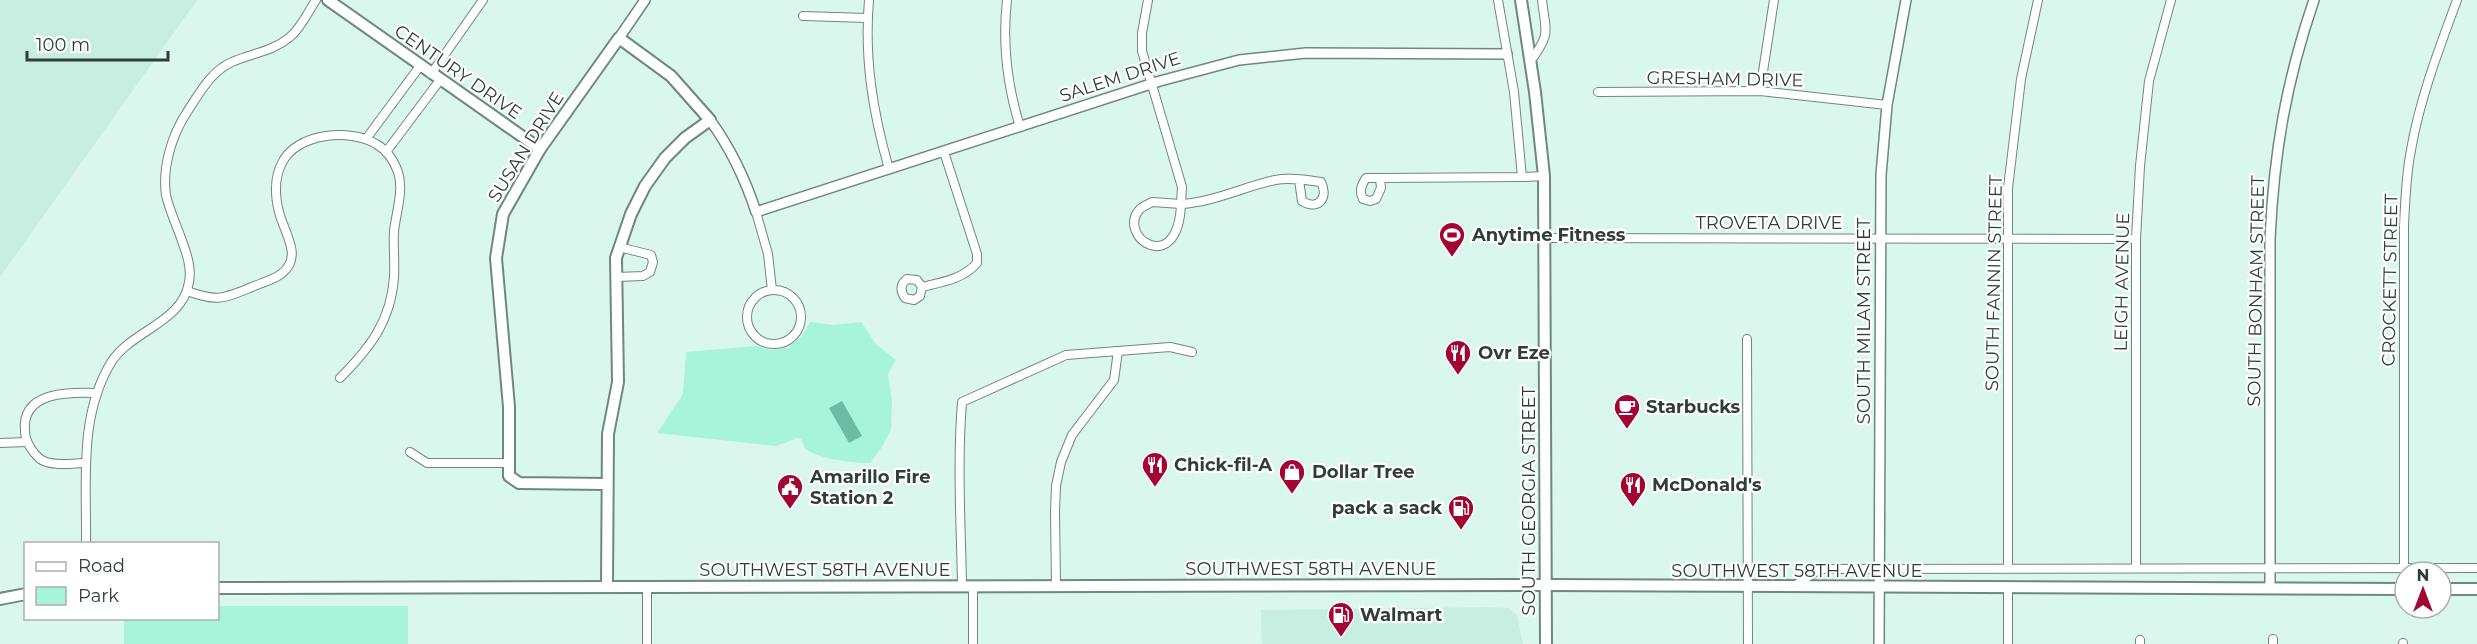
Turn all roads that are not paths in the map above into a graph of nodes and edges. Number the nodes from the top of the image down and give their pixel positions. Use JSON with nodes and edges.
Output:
{"nodes":[{"id":1,"x":316,"y":0,"type":"edge"},
{"id":2,"x":328,"y":0,"type":"edge"},
{"id":3,"x":483,"y":0,"type":"edge"},
{"id":4,"x":645,"y":0,"type":"edge"},
{"id":5,"x":869,"y":0,"type":"edge"},
{"id":6,"x":1007,"y":0,"type":"edge"},
{"id":7,"x":1148,"y":0,"type":"edge"},
{"id":8,"x":1498,"y":0,"type":"edge"},
{"id":9,"x":1521,"y":0,"type":"edge"},
{"id":10,"x":1542,"y":0,"type":"edge"},
{"id":11,"x":1774,"y":0,"type":"edge"},
{"id":12,"x":1906,"y":0,"type":"edge"},
{"id":13,"x":2038,"y":0,"type":"edge"},
{"id":14,"x":2171,"y":0,"type":"edge"},
{"id":15,"x":2314,"y":0,"type":"edge"},
{"id":16,"x":2457,"y":0,"type":"edge"},
{"id":17,"x":803,"y":16,"type":"dead end"},
{"id":18,"x":867,"y":18,"type":"junction"},
{"id":19,"x":619,"y":38,"type":"junction"},
{"id":20,"x":1507,"y":54,"type":"junction"},
{"id":21,"x":1530,"y":62,"type":"junction"},
{"id":22,"x":420,"y":66,"type":"junction"},
{"id":23,"x":435,"y":77,"type":"junction"},
{"id":24,"x":1151,"y":84,"type":"junction"},
{"id":25,"x":1760,"y":91,"type":"junction"},
{"id":26,"x":1598,"y":92,"type":"dead end"},
{"id":27,"x":1887,"y":105,"type":"junction"},
{"id":28,"x":711,"y":120,"type":"junction"},
{"id":29,"x":1020,"y":127,"type":"junction"},
{"id":30,"x":366,"y":139,"type":"junction"},
{"id":31,"x":540,"y":149,"type":"junction"},
{"id":32,"x":386,"y":152,"type":"junction"},
{"id":33,"x":944,"y":152,"type":"junction"},
{"id":34,"x":889,"y":169,"type":"junction"},
{"id":35,"x":1544,"y":176,"type":"junction"},
{"id":36,"x":1522,"y":177,"type":"junction"},
{"id":37,"x":1380,"y":178,"type":"dead end"},
{"id":38,"x":1299,"y":180,"type":"dead end"},
{"id":39,"x":1181,"y":204,"type":"junction"},
{"id":40,"x":756,"y":212,"type":"junction"},
{"id":41,"x":1546,"y":238,"type":"junction"},
{"id":42,"x":1881,"y":238,"type":"junction"},
{"id":43,"x":2007,"y":239,"type":"junction"},
{"id":44,"x":2136,"y":239,"type":"junction"},
{"id":45,"x":619,"y":247,"type":"junction"},
{"id":46,"x":616,"y":277,"type":"junction"},
{"id":47,"x":922,"y":286,"type":"dead end"},
{"id":48,"x":772,"y":290,"type":"junction"},
{"id":49,"x":187,"y":291,"type":"junction"},
{"id":50,"x":1747,"y":339,"type":"dead end"},
{"id":51,"x":1118,"y":351,"type":"junction"},
{"id":52,"x":1192,"y":352,"type":"dead end"},
{"id":53,"x":340,"y":378,"type":"dead end"},
{"id":54,"x":97,"y":393,"type":"junction"},
{"id":55,"x":27,"y":442,"type":"junction"},
{"id":56,"x":0,"y":443,"type":"edge"},
{"id":57,"x":410,"y":452,"type":"dead end"},
{"id":58,"x":509,"y":463,"type":"junction"},
{"id":59,"x":86,"y":464,"type":"junction"},
{"id":60,"x":606,"y":484,"type":"junction"},
{"id":61,"x":86,"y":542,"type":"edge"},
{"id":62,"x":2404,"y":560,"type":"edge"},
{"id":63,"x":2008,"y":568,"type":"junction"},
{"id":64,"x":2136,"y":568,"type":"junction"},
{"id":65,"x":2270,"y":568,"type":"junction"},
{"id":66,"x":2393,"y":568,"type":"edge"},
{"id":67,"x":2453,"y":568,"type":"edge"},
{"id":68,"x":2477,"y":568,"type":"edge"},
{"id":69,"x":1880,"y":569,"type":"junction"},
{"id":70,"x":1545,"y":585,"type":"junction"},
{"id":71,"x":967,"y":586,"type":"junction"},
{"id":72,"x":1056,"y":586,"type":"junction"},
{"id":73,"x":607,"y":587,"type":"junction"},
{"id":74,"x":647,"y":587,"type":"junction"},
{"id":75,"x":219,"y":588,"type":"edge"},
{"id":76,"x":1748,"y":588,"type":"junction"},
{"id":77,"x":1790,"y":588,"type":"junction"},
{"id":78,"x":1880,"y":588,"type":"junction"},
{"id":79,"x":2008,"y":588,"type":"junction"},
{"id":80,"x":2270,"y":588,"type":"junction"},
{"id":81,"x":2393,"y":589,"type":"edge"},
{"id":82,"x":2453,"y":589,"type":"edge"},
{"id":83,"x":2477,"y":589,"type":"edge"},
{"id":84,"x":24,"y":594,"type":"edge"},
{"id":85,"x":0,"y":599,"type":"edge"},
{"id":86,"x":647,"y":644,"type":"edge"},
{"id":87,"x":973,"y":644,"type":"edge"},
{"id":88,"x":1546,"y":644,"type":"edge"},
{"id":89,"x":1748,"y":644,"type":"edge"},
{"id":90,"x":1879,"y":644,"type":"edge"},
{"id":91,"x":2008,"y":644,"type":"edge"}],
"edges":[{"from":1,"to":49,"type":"street"},
{"from":2,"to":22,"type":"main road","name":"CENTURY DRIVE"},
{"from":3,"to":23,"type":"street"},
{"from":4,"to":19,"type":"street","name":"SUSAN DRIVE"},
{"from":5,"to":18,"type":"street"},
{"from":6,"to":29,"type":"street"},
{"from":7,"to":24,"type":"street"},
{"from":8,"to":20,"type":"street"},
{"from":9,"to":21,"type":"main road","name":"SOUTH GEORGIA STREET"},
{"from":10,"to":21,"type":"street"},
{"from":11,"to":25,"type":"street"},
{"from":12,"to":27,"type":"street","name":"SOUTH MILAM STREET"},
{"from":13,"to":43,"type":"street","name":"SOUTH FANNIN STREET"},
{"from":14,"to":44,"type":"street","name":"LEIGH AVENUE"},
{"from":15,"to":65,"type":"street","name":"SOUTH BONHAM STREET"},
{"from":16,"to":62,"type":"street","name":"CROCKETT STREET"},
{"from":17,"to":18,"type":"street"},
{"from":18,"to":34,"type":"street"},
{"from":19,"to":28,"type":"main road"},
{"from":19,"to":31,"type":"main road","name":"SUSAN DRIVE"},
{"from":20,"to":24,"type":"street","name":"SALEM DRIVE"},
{"from":20,"to":36,"type":"street"},
{"from":21,"to":35,"type":"main road","name":"SOUTH GEORGIA STREET"},
{"from":22,"to":23,"type":"main road","name":"CENTURY DRIVE"},
{"from":22,"to":30,"type":"street"},
{"from":23,"to":31,"type":"main road","name":"CENTURY DRIVE"},
{"from":23,"to":32,"type":"street"},
{"from":24,"to":29,"type":"street","name":"SALEM DRIVE"},
{"from":24,"to":39,"type":"street"},
{"from":25,"to":26,"type":"street","name":"GRESHAM DRIVE"},
{"from":25,"to":27,"type":"street","name":"GRESHAM DRIVE"},
{"from":27,"to":42,"type":"street","name":"SOUTH MILAM STREET"},
{"from":28,"to":40,"type":"street"},
{"from":28,"to":45,"type":"main road"},
{"from":29,"to":33,"type":"street","name":"SALEM DRIVE"},
{"from":30,"to":32,"type":"street"},
{"from":30,"to":49,"type":"street"},
{"from":31,"to":58,"type":"main road","name":"SUSAN DRIVE"},
{"from":32,"to":53,"type":"street"},
{"from":33,"to":34,"type":"street","name":"SALEM DRIVE"},
{"from":33,"to":47,"type":"street"},
{"from":34,"to":40,"type":"street","name":"SALEM DRIVE"},
{"from":35,"to":36,"type":"street"},
{"from":35,"to":41,"type":"main road","name":"SOUTH GEORGIA STREET"},
{"from":36,"to":37,"type":"street"},
{"from":38,"to":39,"type":"street"},
{"from":39,"to":39,"type":"street"},
{"from":40,"to":48,"type":"street"},
{"from":41,"to":42,"type":"street","name":"TROVETA DRIVE"},
{"from":41,"to":70,"type":"main road","name":"SOUTH GEORGIA STREET"},
{"from":42,"to":43,"type":"street","name":"TROVETA DRIVE"},
{"from":42,"to":69,"type":"street","name":"SOUTH MILAM STREET"},
{"from":43,"to":44,"type":"street","name":"TROVETA DRIVE"},
{"from":43,"to":63,"type":"street","name":"SOUTH FANNIN STREET"},
{"from":44,"to":64,"type":"street","name":"LEIGH AVENUE"},
{"from":45,"to":46,"type":"main road"},
{"from":45,"to":46,"type":"street"},
{"from":46,"to":60,"type":"main road"},
{"from":48,"to":48,"type":"street"},
{"from":49,"to":54,"type":"street"},
{"from":50,"to":76,"type":"street"},
{"from":51,"to":52,"type":"street"},
{"from":51,"to":71,"type":"street"},
{"from":51,"to":72,"type":"street"},
{"from":54,"to":55,"type":"street"},
{"from":54,"to":59,"type":"street"},
{"from":55,"to":56,"type":"street"},
{"from":55,"to":59,"type":"street"},
{"from":57,"to":58,"type":"street"},
{"from":58,"to":60,"type":"main road","name":"SUSAN DRIVE"},
{"from":59,"to":61,"type":"street"},
{"from":60,"to":73,"type":"main road"},
{"from":63,"to":64,"type":"street"},
{"from":63,"to":69,"type":"street"},
{"from":64,"to":65,"type":"street"},
{"from":65,"to":66,"type":"street"},
{"from":65,"to":80,"type":"street","name":"SOUTH BONHAM STREET"},
{"from":67,"to":68,"type":"street"},
{"from":69,"to":77,"type":"street"},
{"from":69,"to":78,"type":"street","name":"SOUTH MILAM STREET"},
{"from":70,"to":72,"type":"main road","name":"SOUTHWEST 58TH AVENUE"},
{"from":70,"to":76,"type":"main road","name":"SOUTHWEST 58TH AVENUE"},
{"from":70,"to":88,"type":"main road","name":"SOUTH GEORGIA STREET"},
{"from":71,"to":72,"type":"main road","name":"SOUTHWEST 58TH AVENUE"},
{"from":71,"to":74,"type":"main road","name":"SOUTHWEST 58TH AVENUE"},
{"from":71,"to":87,"type":"street"},
{"from":73,"to":74,"type":"main road","name":"SOUTHWEST 58TH AVENUE"},
{"from":73,"to":75,"type":"main road","name":"SOUTHWEST 58TH AVENUE"},
{"from":74,"to":86,"type":"street"},
{"from":76,"to":77,"type":"main road","name":"SOUTHWEST 58TH AVENUE"},
{"from":76,"to":89,"type":"street"},
{"from":77,"to":78,"type":"main road","name":"SOUTHWEST 58TH AVENUE"},
{"from":78,"to":79,"type":"main road","name":"SOUTHWEST 58TH AVENUE"},
{"from":78,"to":90,"type":"street","name":"SOUTH MILAM STREET"},
{"from":79,"to":80,"type":"main road","name":"SOUTHWEST 58TH AVENUE"},
{"from":79,"to":91,"type":"street"},
{"from":80,"to":81,"type":"main road","name":"SOUTHWEST 58TH AVENUE"},
{"from":82,"to":83,"type":"main road"},
{"from":84,"to":85,"type":"main road"}]}
